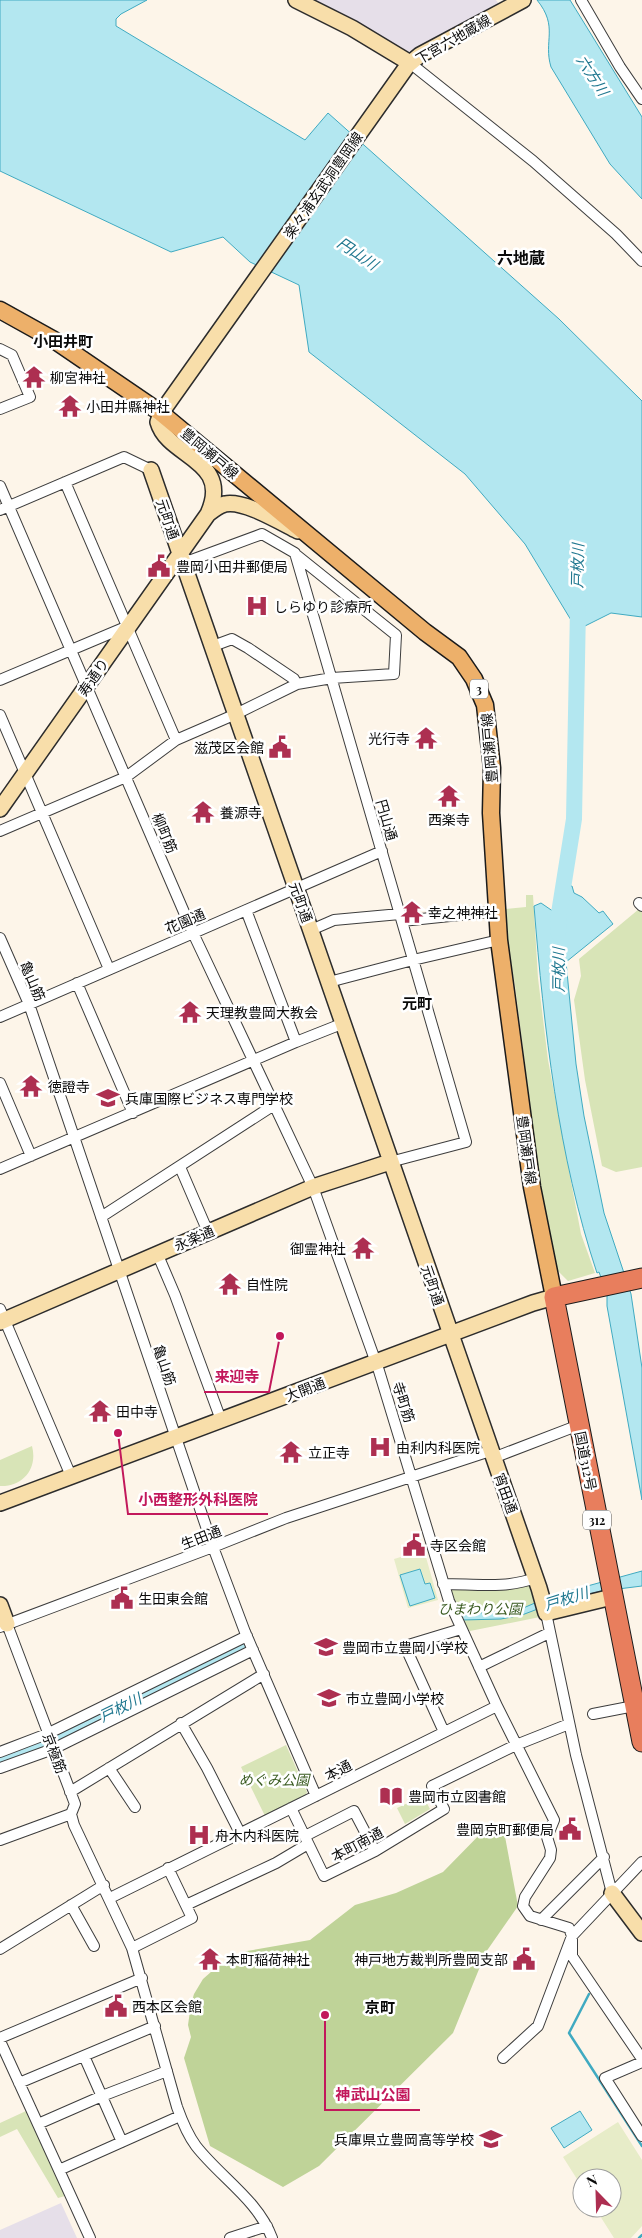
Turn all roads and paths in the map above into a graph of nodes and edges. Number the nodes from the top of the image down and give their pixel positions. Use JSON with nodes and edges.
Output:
{"nodes":[{"id":1,"x":296,"y":0,"type":"edge"},
{"id":2,"x":523,"y":0,"type":"edge"},
{"id":3,"x":581,"y":0,"type":"edge"},
{"id":4,"x":407,"y":67,"type":"junction"},
{"id":5,"x":642,"y":99,"type":"edge"},
{"id":6,"x":642,"y":261,"type":"edge"},
{"id":7,"x":0,"y":310,"type":"edge"},
{"id":8,"x":0,"y":349,"type":"edge"},
{"id":9,"x":164,"y":408,"type":"junction"},
{"id":10,"x":0,"y":409,"type":"edge"},
{"id":11,"x":151,"y":470,"type":"joint"},
{"id":12,"x":65,"y":482,"type":"junction"},
{"id":13,"x":0,"y":486,"type":"edge"},
{"id":14,"x":4,"y":508,"type":"edge"},
{"id":15,"x":208,"y":514,"type":"junction"},
{"id":16,"x":310,"y":536,"type":"junction"},
{"id":17,"x":183,"y":550,"type":"junction"},
{"id":18,"x":295,"y":553,"type":"junction"},
{"id":19,"x":128,"y":626,"type":"junction"},
{"id":20,"x":213,"y":646,"type":"junction"},
{"id":21,"x":71,"y":650,"type":"junction"},
{"id":22,"x":332,"y":678,"type":"junction"},
{"id":23,"x":0,"y":680,"type":"edge"},
{"id":24,"x":297,"y":684,"type":"junction"},
{"id":25,"x":86,"y":687,"type":"junction"},
{"id":26,"x":236,"y":714,"type":"junction"},
{"id":27,"x":0,"y":715,"type":"edge"},
{"id":28,"x":176,"y":740,"type":"junction"},
{"id":29,"x":25,"y":773,"type":"junction"},
{"id":30,"x":126,"y":778,"type":"junction"},
{"id":31,"x":0,"y":809,"type":"edge"},
{"id":32,"x":42,"y":814,"type":"junction"},
{"id":33,"x":0,"y":832,"type":"edge"},
{"id":34,"x":382,"y":851,"type":"junction"},
{"id":35,"x":296,"y":888,"type":"junction"},
{"id":36,"x":246,"y":910,"type":"junction"},
{"id":37,"x":498,"y":911,"type":"junction"},
{"id":38,"x":401,"y":917,"type":"junction"},
{"id":39,"x":311,"y":930,"type":"junction"},
{"id":40,"x":193,"y":933,"type":"junction"},
{"id":41,"x":0,"y":938,"type":"edge"},
{"id":42,"x":499,"y":940,"type":"junction"},
{"id":43,"x":414,"y":960,"type":"junction"},
{"id":44,"x":109,"y":970,"type":"junction"},
{"id":45,"x":329,"y":982,"type":"junction"},
{"id":46,"x":78,"y":983,"type":"junction"},
{"id":47,"x":29,"y":1004,"type":"junction"},
{"id":48,"x":0,"y":1017,"type":"edge"},
{"id":49,"x":344,"y":1023,"type":"junction"},
{"id":50,"x":296,"y":1042,"type":"junction"},
{"id":51,"x":253,"y":1061,"type":"junction"},
{"id":52,"x":0,"y":1083,"type":"edge"},
{"id":53,"x":274,"y":1105,"type":"junction"},
{"id":54,"x":133,"y":1113,"type":"junction"},
{"id":55,"x":74,"y":1138,"type":"junction"},
{"id":56,"x":31,"y":1156,"type":"junction"},
{"id":57,"x":390,"y":1162,"type":"junction"},
{"id":58,"x":180,"y":1167,"type":"junction"},
{"id":59,"x":0,"y":1169,"type":"edge"},
{"id":60,"x":313,"y":1187,"type":"junction"},
{"id":61,"x":101,"y":1217,"type":"junction"},
{"id":62,"x":208,"y":1232,"type":"junction"},
{"id":63,"x":157,"y":1254,"type":"junction"},
{"id":64,"x":119,"y":1270,"type":"junction"},
{"id":65,"x":634,"y":1280,"type":"edge"},
{"id":66,"x":554,"y":1297,"type":"junction"},
{"id":67,"x":1,"y":1317,"type":"edge"},
{"id":68,"x":450,"y":1334,"type":"junction"},
{"id":69,"x":376,"y":1362,"type":"junction"},
{"id":70,"x":221,"y":1420,"type":"junction"},
{"id":71,"x":579,"y":1425,"type":"junction"},
{"id":72,"x":175,"y":1437,"type":"junction"},
{"id":73,"x":492,"y":1455,"type":"junction"},
{"id":74,"x":71,"y":1476,"type":"junction"},
{"id":75,"x":413,"y":1476,"type":"junction"},
{"id":76,"x":0,"y":1503,"type":"edge"},
{"id":77,"x":214,"y":1547,"type":"junction"},
{"id":78,"x":536,"y":1578,"type":"junction"},
{"id":79,"x":443,"y":1584,"type":"junction"},
{"id":80,"x":612,"y":1596,"type":"junction"},
{"id":81,"x":0,"y":1605,"type":"edge"},
{"id":82,"x":544,"y":1606,"type":"junction"},
{"id":83,"x":4,"y":1626,"type":"edge"},
{"id":84,"x":461,"y":1629,"type":"junction"},
{"id":85,"x":549,"y":1633,"type":"junction"},
{"id":86,"x":247,"y":1636,"type":"junction"},
{"id":87,"x":253,"y":1650,"type":"junction"},
{"id":88,"x":479,"y":1668,"type":"junction"},
{"id":89,"x":264,"y":1674,"type":"junction"},
{"id":90,"x":497,"y":1706,"type":"junction"},
{"id":91,"x":634,"y":1706,"type":"junction"},
{"id":92,"x":593,"y":1714,"type":"dead end"},
{"id":93,"x":181,"y":1723,"type":"junction"},
{"id":94,"x":569,"y":1724,"type":"junction"},
{"id":95,"x":444,"y":1732,"type":"junction"},
{"id":96,"x":50,"y":1742,"type":"junction"},
{"id":97,"x":642,"y":1742,"type":"edge"},
{"id":98,"x":516,"y":1745,"type":"junction"},
{"id":99,"x":0,"y":1752,"type":"edge"},
{"id":100,"x":0,"y":1768,"type":"edge"},
{"id":101,"x":109,"y":1768,"type":"junction"},
{"id":102,"x":70,"y":1792,"type":"junction"},
{"id":103,"x":316,"y":1796,"type":"junction"},
{"id":104,"x":135,"y":1808,"type":"dead end"},
{"id":105,"x":291,"y":1808,"type":"junction"},
{"id":106,"x":71,"y":1814,"type":"junction"},
{"id":107,"x":240,"y":1833,"type":"junction"},
{"id":108,"x":1,"y":1838,"type":"edge"},
{"id":109,"x":306,"y":1840,"type":"junction"},
{"id":110,"x":375,"y":1851,"type":"junction"},
{"id":111,"x":604,"y":1857,"type":"junction"},
{"id":112,"x":642,"y":1862,"type":"edge"},
{"id":113,"x":168,"y":1868,"type":"junction"},
{"id":114,"x":104,"y":1885,"type":"junction"},
{"id":115,"x":612,"y":1893,"type":"junction"},
{"id":116,"x":110,"y":1898,"type":"junction"},
{"id":117,"x":71,"y":1905,"type":"junction"},
{"id":118,"x":186,"y":1905,"type":"junction"},
{"id":119,"x":541,"y":1920,"type":"junction"},
{"id":120,"x":642,"y":1934,"type":"edge"},
{"id":121,"x":572,"y":1936,"type":"junction"},
{"id":122,"x":94,"y":1946,"type":"dead end"},
{"id":123,"x":132,"y":1948,"type":"junction"},
{"id":124,"x":0,"y":1949,"type":"edge"},
{"id":125,"x":142,"y":1978,"type":"junction"},
{"id":126,"x":155,"y":2026,"type":"junction"},
{"id":127,"x":0,"y":2040,"type":"edge"},
{"id":128,"x":84,"y":2056,"type":"junction"},
{"id":129,"x":503,"y":2058,"type":"dead end"},
{"id":130,"x":642,"y":2061,"type":"edge"},
{"id":131,"x":167,"y":2072,"type":"junction"},
{"id":132,"x":19,"y":2083,"type":"junction"},
{"id":133,"x":102,"y":2096,"type":"junction"},
{"id":134,"x":180,"y":2116,"type":"junction"},
{"id":135,"x":38,"y":2124,"type":"junction"},
{"id":136,"x":642,"y":2136,"type":"edge"},
{"id":137,"x":122,"y":2142,"type":"junction"},
{"id":138,"x":59,"y":2170,"type":"junction"},
{"id":139,"x":267,"y":2226,"type":"junction"},
{"id":140,"x":90,"y":2238,"type":"edge"},
{"id":141,"x":230,"y":2238,"type":"edge"},
{"id":142,"x":272,"y":2238,"type":"edge"}],
"edges":[{"from":1,"to":4,"type":"street"},
{"from":2,"to":4,"type":"street","name":"下宮六地蔵線"},
{"from":3,"to":5,"type":"street"},
{"from":4,"to":6,"type":"street"},
{"from":4,"to":9,"type":"street","name":"楽々浦玄武洞豊岡線"},
{"from":7,"to":9,"type":"main road","name":"豊岡瀬戸線","number":"3"},
{"from":8,"to":10,"type":"street"},
{"from":9,"to":15,"type":"street"},
{"from":9,"to":16,"type":"main road","name":"豊岡瀬戸線","number":"3"},
{"from":11,"to":12,"type":"street"},
{"from":11,"to":17,"type":"street","name":"元町通"},
{"from":12,"to":14,"type":"street"},
{"from":12,"to":19,"type":"street"},
{"from":13,"to":14,"type":"street","name":"柳町筋"},
{"from":14,"to":21,"type":"street","name":"柳町筋"},
{"from":15,"to":16,"type":"street"},
{"from":15,"to":17,"type":"street","name":"寿通り"},
{"from":16,"to":37,"type":"main road","name":"豊岡瀬戸線","number":"3"},
{"from":17,"to":18,"type":"street"},
{"from":17,"to":19,"type":"street","name":"寿通り"},
{"from":17,"to":20,"type":"street","name":"元町通"},
{"from":18,"to":22,"type":"street","name":"円山通"},
{"from":18,"to":22,"type":"street"},
{"from":19,"to":21,"type":"street"},
{"from":19,"to":25,"type":"street","name":"寿通り"},
{"from":19,"to":28,"type":"street"},
{"from":20,"to":24,"type":"street"},
{"from":20,"to":26,"type":"street","name":"元町通"},
{"from":21,"to":23,"type":"street"},
{"from":21,"to":25,"type":"street","name":"柳町筋"},
{"from":22,"to":24,"type":"street"},
{"from":22,"to":34,"type":"street","name":"円山通"},
{"from":24,"to":26,"type":"street"},
{"from":25,"to":29,"type":"street","name":"寿通り"},
{"from":25,"to":30,"type":"street","name":"柳町筋"},
{"from":26,"to":28,"type":"street"},
{"from":26,"to":35,"type":"street","name":"元町通"},
{"from":27,"to":29,"type":"street"},
{"from":28,"to":30,"type":"street"},
{"from":29,"to":31,"type":"street","name":"寿通り"},
{"from":29,"to":32,"type":"street"},
{"from":30,"to":32,"type":"street"},
{"from":30,"to":40,"type":"street","name":"柳町筋"},
{"from":32,"to":33,"type":"street"},
{"from":32,"to":44,"type":"street"},
{"from":34,"to":35,"type":"street","name":"花園通"},
{"from":34,"to":38,"type":"street","name":"円山通"},
{"from":35,"to":36,"type":"street","name":"花園通"},
{"from":35,"to":39,"type":"street","name":"元町通"},
{"from":36,"to":40,"type":"street","name":"花園通"},
{"from":36,"to":50,"type":"street"},
{"from":37,"to":38,"type":"street"},
{"from":37,"to":42,"type":"main road","name":"豊岡瀬戸線","number":"3"},
{"from":38,"to":39,"type":"street"},
{"from":38,"to":43,"type":"street","name":"円山通"},
{"from":39,"to":45,"type":"street","name":"元町通"},
{"from":40,"to":44,"type":"street","name":"花園通"},
{"from":40,"to":51,"type":"street","name":"柳町筋"},
{"from":41,"to":47,"type":"street","name":"亀山筋"},
{"from":42,"to":43,"type":"street"},
{"from":42,"to":66,"type":"main road","name":"豊岡瀬戸線","number":"3"},
{"from":43,"to":45,"type":"street"},
{"from":43,"to":57,"type":"street","name":"円山通"},
{"from":44,"to":46,"type":"street","name":"花園通"},
{"from":45,"to":49,"type":"street","name":"元町通"},
{"from":46,"to":47,"type":"street","name":"花園通"},
{"from":46,"to":54,"type":"street"},
{"from":47,"to":48,"type":"street","name":"花園通"},
{"from":47,"to":55,"type":"street","name":"亀山筋"},
{"from":49,"to":50,"type":"street"},
{"from":49,"to":57,"type":"street","name":"元町通"},
{"from":50,"to":51,"type":"street"},
{"from":51,"to":53,"type":"street","name":"柳町筋"},
{"from":51,"to":54,"type":"street"},
{"from":52,"to":56,"type":"street"},
{"from":53,"to":58,"type":"street"},
{"from":53,"to":60,"type":"street","name":"柳町筋"},
{"from":54,"to":55,"type":"street"},
{"from":55,"to":56,"type":"street"},
{"from":55,"to":61,"type":"street","name":"亀山筋"},
{"from":56,"to":59,"type":"street"},
{"from":57,"to":60,"type":"street","name":"永楽通"},
{"from":57,"to":68,"type":"street","name":"元町通"},
{"from":58,"to":61,"type":"street"},
{"from":58,"to":62,"type":"street"},
{"from":60,"to":62,"type":"street","name":"永楽通"},
{"from":60,"to":69,"type":"street","name":"寺町筋"},
{"from":61,"to":64,"type":"street","name":"亀山筋"},
{"from":62,"to":63,"type":"street","name":"永楽通"},
{"from":63,"to":64,"type":"street","name":"永楽通"},
{"from":63,"to":70,"type":"street"},
{"from":64,"to":67,"type":"street","name":"永楽通"},
{"from":64,"to":72,"type":"street","name":"亀山筋"},
{"from":65,"to":66,"type":"highway"},
{"from":66,"to":68,"type":"street","name":"大開通"},
{"from":66,"to":71,"type":"highway","name":"国道312号","number":"312"},
{"from":67,"to":74,"type":"street"},
{"from":68,"to":69,"type":"street","name":"大開通"},
{"from":68,"to":73,"type":"street","name":"宵田通"},
{"from":69,"to":70,"type":"street","name":"大開通"},
{"from":69,"to":75,"type":"street","name":"寺町筋"},
{"from":70,"to":72,"type":"street","name":"大開通"},
{"from":71,"to":73,"type":"street","name":"生田通"},
{"from":71,"to":80,"type":"highway","name":"国道312号","number":"312"},
{"from":72,"to":74,"type":"street","name":"大開通"},
{"from":72,"to":77,"type":"street","name":"亀山筋"},
{"from":73,"to":75,"type":"street","name":"生田通"},
{"from":73,"to":78,"type":"street","name":"宵田通"},
{"from":74,"to":76,"type":"street","name":"大開通"},
{"from":75,"to":77,"type":"street","name":"生田通"},
{"from":75,"to":79,"type":"street","name":"寺町筋"},
{"from":77,"to":83,"type":"street","name":"生田通"},
{"from":77,"to":86,"type":"street","name":"亀山筋"},
{"from":78,"to":79,"type":"street"},
{"from":78,"to":82,"type":"street","name":"宵田通"},
{"from":79,"to":84,"type":"street","name":"寺町筋"},
{"from":80,"to":82,"type":"street"},
{"from":80,"to":91,"type":"highway","name":"国道312号","number":"312"},
{"from":81,"to":83,"type":"street","name":"京極筋"},
{"from":82,"to":85,"type":"street"},
{"from":83,"to":96,"type":"street","name":"京極筋"},
{"from":84,"to":88,"type":"street","name":"寺町筋"},
{"from":84,"to":95,"type":"street"},
{"from":85,"to":88,"type":"street"},
{"from":85,"to":94,"type":"street"},
{"from":86,"to":87,"type":"street","name":"亀山筋"},
{"from":86,"to":96,"type":"street"},
{"from":87,"to":89,"type":"street","name":"亀山筋"},
{"from":87,"to":96,"type":"street"},
{"from":88,"to":90,"type":"street","name":"寺町筋"},
{"from":89,"to":93,"type":"street"},
{"from":89,"to":103,"type":"street","name":"亀山筋"},
{"from":90,"to":95,"type":"street","name":"本通"},
{"from":90,"to":98,"type":"street","name":"寺町筋"},
{"from":91,"to":92,"type":"street"},
{"from":91,"to":97,"type":"highway","name":"国道312号","number":"312"},
{"from":93,"to":101,"type":"street"},
{"from":93,"to":107,"type":"street"},
{"from":94,"to":98,"type":"street","name":"本町南通"},
{"from":94,"to":111,"type":"street"},
{"from":95,"to":103,"type":"street","name":"本通"},
{"from":96,"to":99,"type":"street"},
{"from":96,"to":100,"type":"street"},
{"from":96,"to":102,"type":"street","name":"京極筋"},
{"from":98,"to":110,"type":"street","name":"本町南通"},
{"from":98,"to":119,"type":"street","name":"寺町筋"},
{"from":101,"to":102,"type":"street"},
{"from":101,"to":104,"type":"street"},
{"from":102,"to":106,"type":"street","name":"京極筋"},
{"from":103,"to":105,"type":"street","name":"本通"},
{"from":105,"to":107,"type":"street","name":"本通"},
{"from":105,"to":109,"type":"street"},
{"from":106,"to":108,"type":"street"},
{"from":106,"to":114,"type":"street","name":"京極筋"},
{"from":107,"to":113,"type":"street","name":"本通"},
{"from":109,"to":110,"type":"street","name":"本町南通"},
{"from":109,"to":110,"type":"street"},
{"from":109,"to":118,"type":"street"},
{"from":111,"to":115,"type":"street"},
{"from":111,"to":119,"type":"street"},
{"from":112,"to":115,"type":"street"},
{"from":113,"to":116,"type":"street","name":"本通"},
{"from":113,"to":118,"type":"street"},
{"from":114,"to":116,"type":"street","name":"京極筋"},
{"from":114,"to":117,"type":"street"},
{"from":115,"to":120,"type":"street"},
{"from":115,"to":121,"type":"street"},
{"from":116,"to":123,"type":"street","name":"京極筋"},
{"from":117,"to":122,"type":"street"},
{"from":117,"to":124,"type":"street"},
{"from":118,"to":123,"type":"street"},
{"from":119,"to":121,"type":"street"},
{"from":121,"to":129,"type":"street"},
{"from":121,"to":130,"type":"street"},
{"from":123,"to":125,"type":"street","name":"京極筋"},
{"from":125,"to":126,"type":"street","name":"京極筋"},
{"from":125,"to":127,"type":"street"},
{"from":126,"to":128,"type":"street"},
{"from":126,"to":131,"type":"street","name":"京極筋"},
{"from":127,"to":132,"type":"street"},
{"from":128,"to":132,"type":"street"},
{"from":128,"to":133,"type":"street"},
{"from":130,"to":136,"type":"street"},
{"from":131,"to":133,"type":"street"},
{"from":131,"to":134,"type":"street","name":"京極筋"},
{"from":132,"to":135,"type":"street"},
{"from":133,"to":135,"type":"street"},
{"from":133,"to":137,"type":"street"},
{"from":134,"to":137,"type":"street"},
{"from":134,"to":139,"type":"street","name":"京極筋"},
{"from":135,"to":138,"type":"street"},
{"from":137,"to":138,"type":"street"},
{"from":138,"to":140,"type":"street"},
{"from":139,"to":141,"type":"street"},
{"from":139,"to":142,"type":"street","name":"京極筋"}]}
